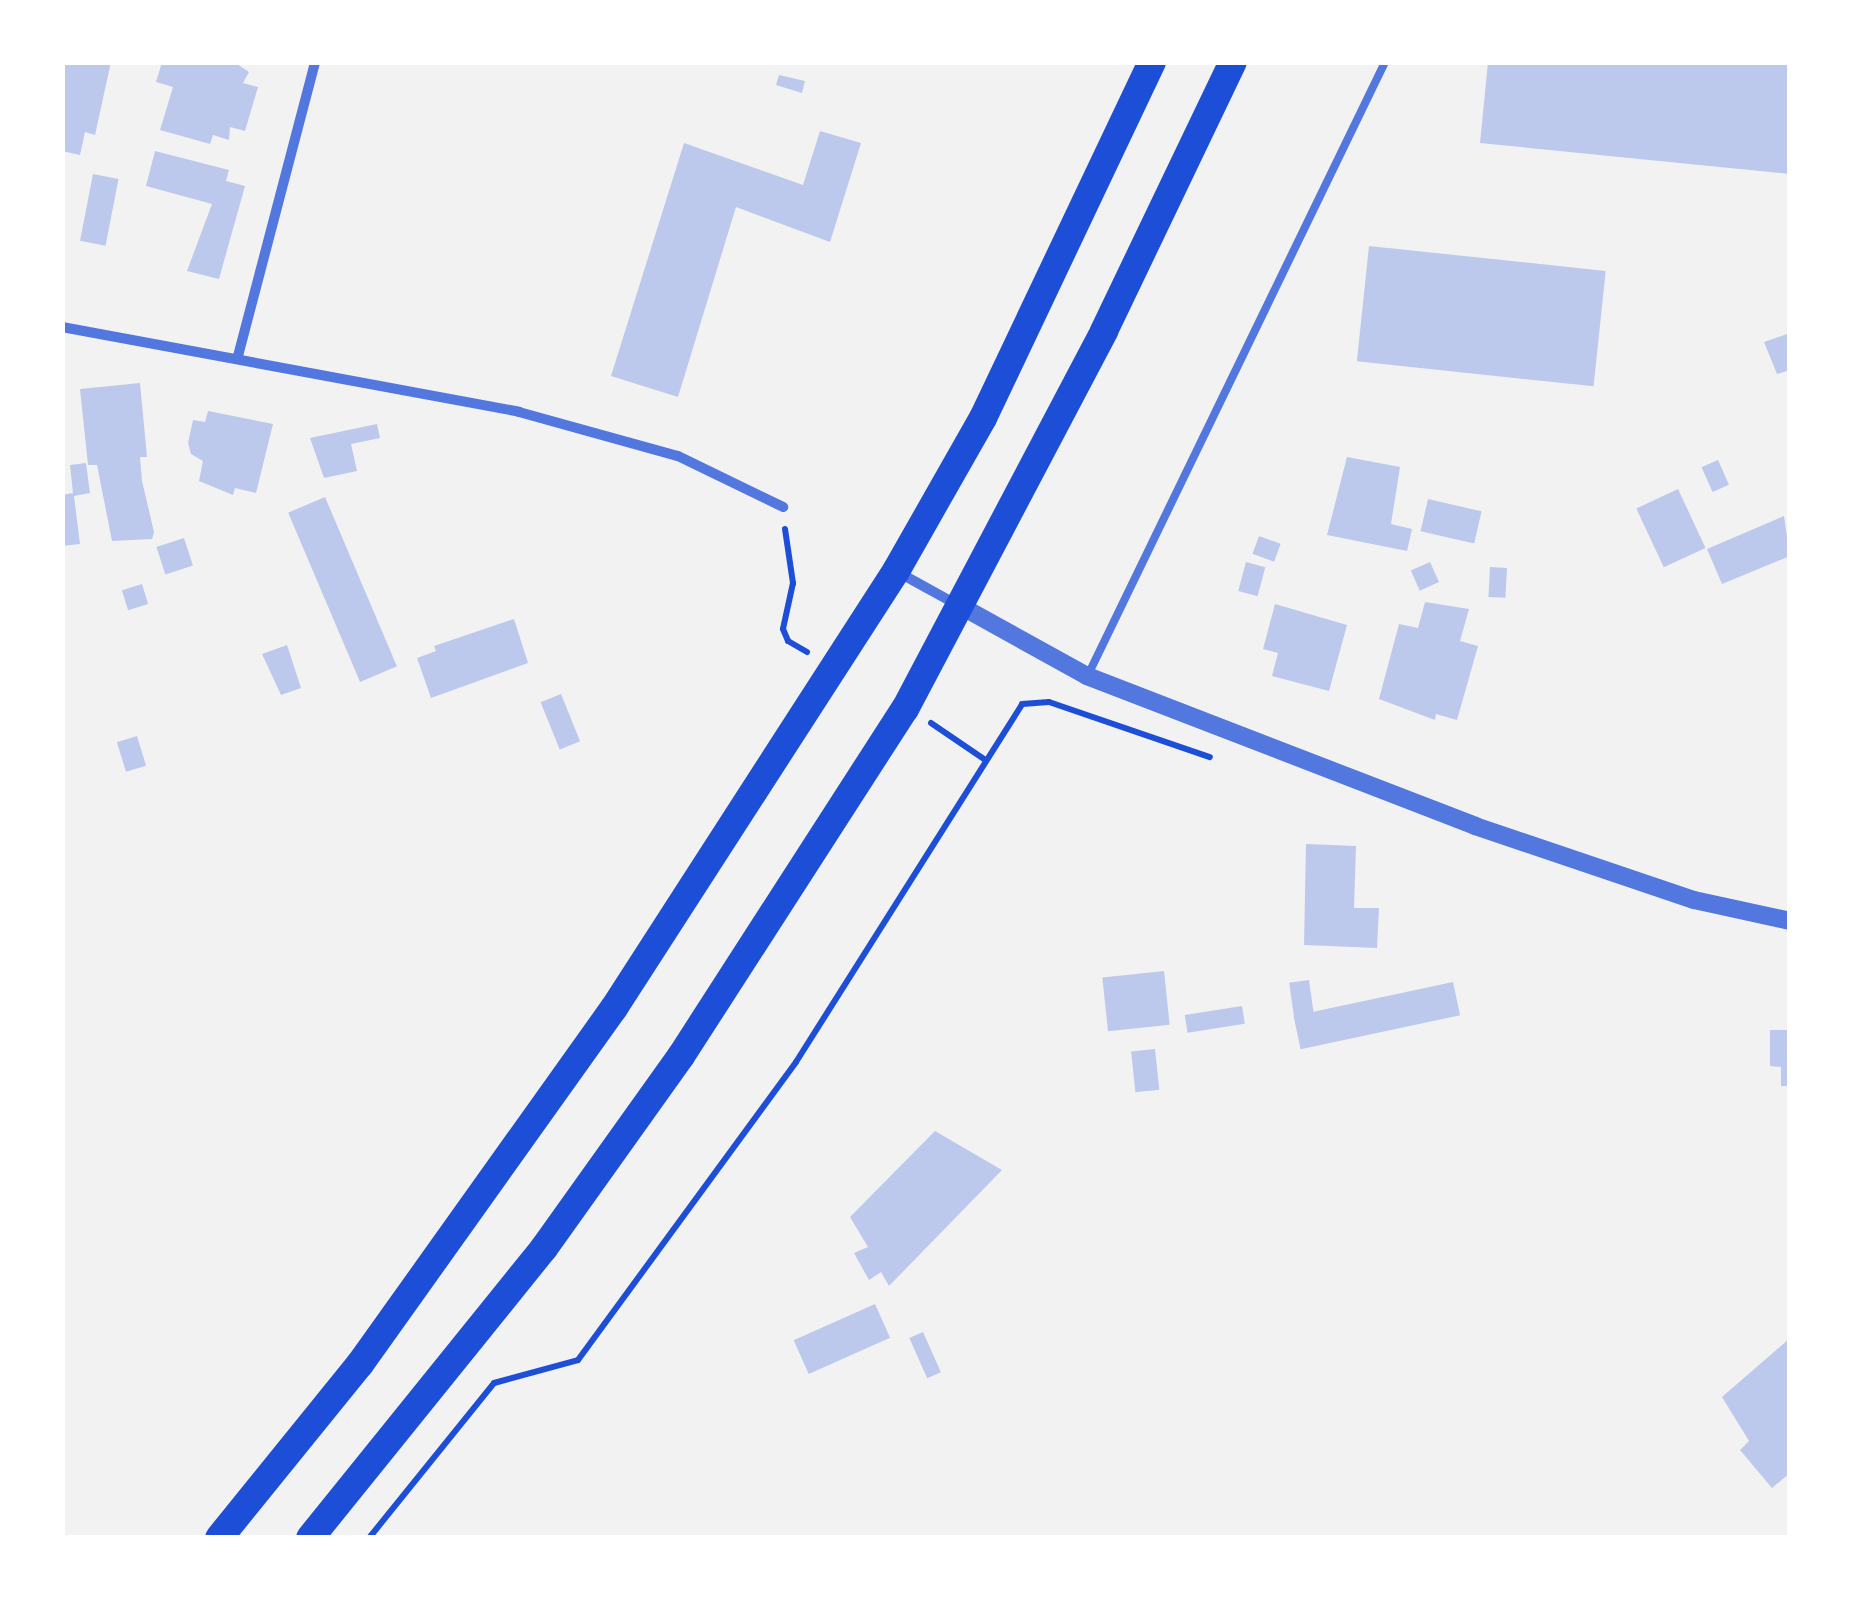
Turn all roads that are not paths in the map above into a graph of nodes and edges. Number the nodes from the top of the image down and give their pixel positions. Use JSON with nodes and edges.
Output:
{"nodes":[{"id":1,"x":315,"y":62,"type":"edge"},
{"id":2,"x":1152,"y":62,"type":"edge"},
{"id":3,"x":1233,"y":62,"type":"edge"},
{"id":4,"x":1385,"y":62,"type":"edge"},
{"id":5,"x":62,"y":327,"type":"edge"},
{"id":6,"x":238,"y":356,"type":"junction"},
{"id":7,"x":783,"y":508,"type":"road end"},
{"id":8,"x":896,"y":571,"type":"junction"},
{"id":9,"x":957,"y":604,"type":"junction"},
{"id":10,"x":1087,"y":676,"type":"junction"},
{"id":11,"x":1790,"y":920,"type":"edge"},
{"id":12,"x":218,"y":1538,"type":"edge"},
{"id":13,"x":310,"y":1538,"type":"edge"}],
"edges":[{"from":1,"to":6,"type":"street"},
{"from":2,"to":8,"type":"highway"},
{"from":3,"to":9,"type":"highway"},
{"from":4,"to":10,"type":"lane"},
{"from":5,"to":6,"type":"street"},
{"from":6,"to":7,"type":"street"},
{"from":8,"to":9,"type":"street"},
{"from":8,"to":12,"type":"highway"},
{"from":9,"to":10,"type":"street"},
{"from":9,"to":13,"type":"highway"},
{"from":10,"to":11,"type":"street"}]}
